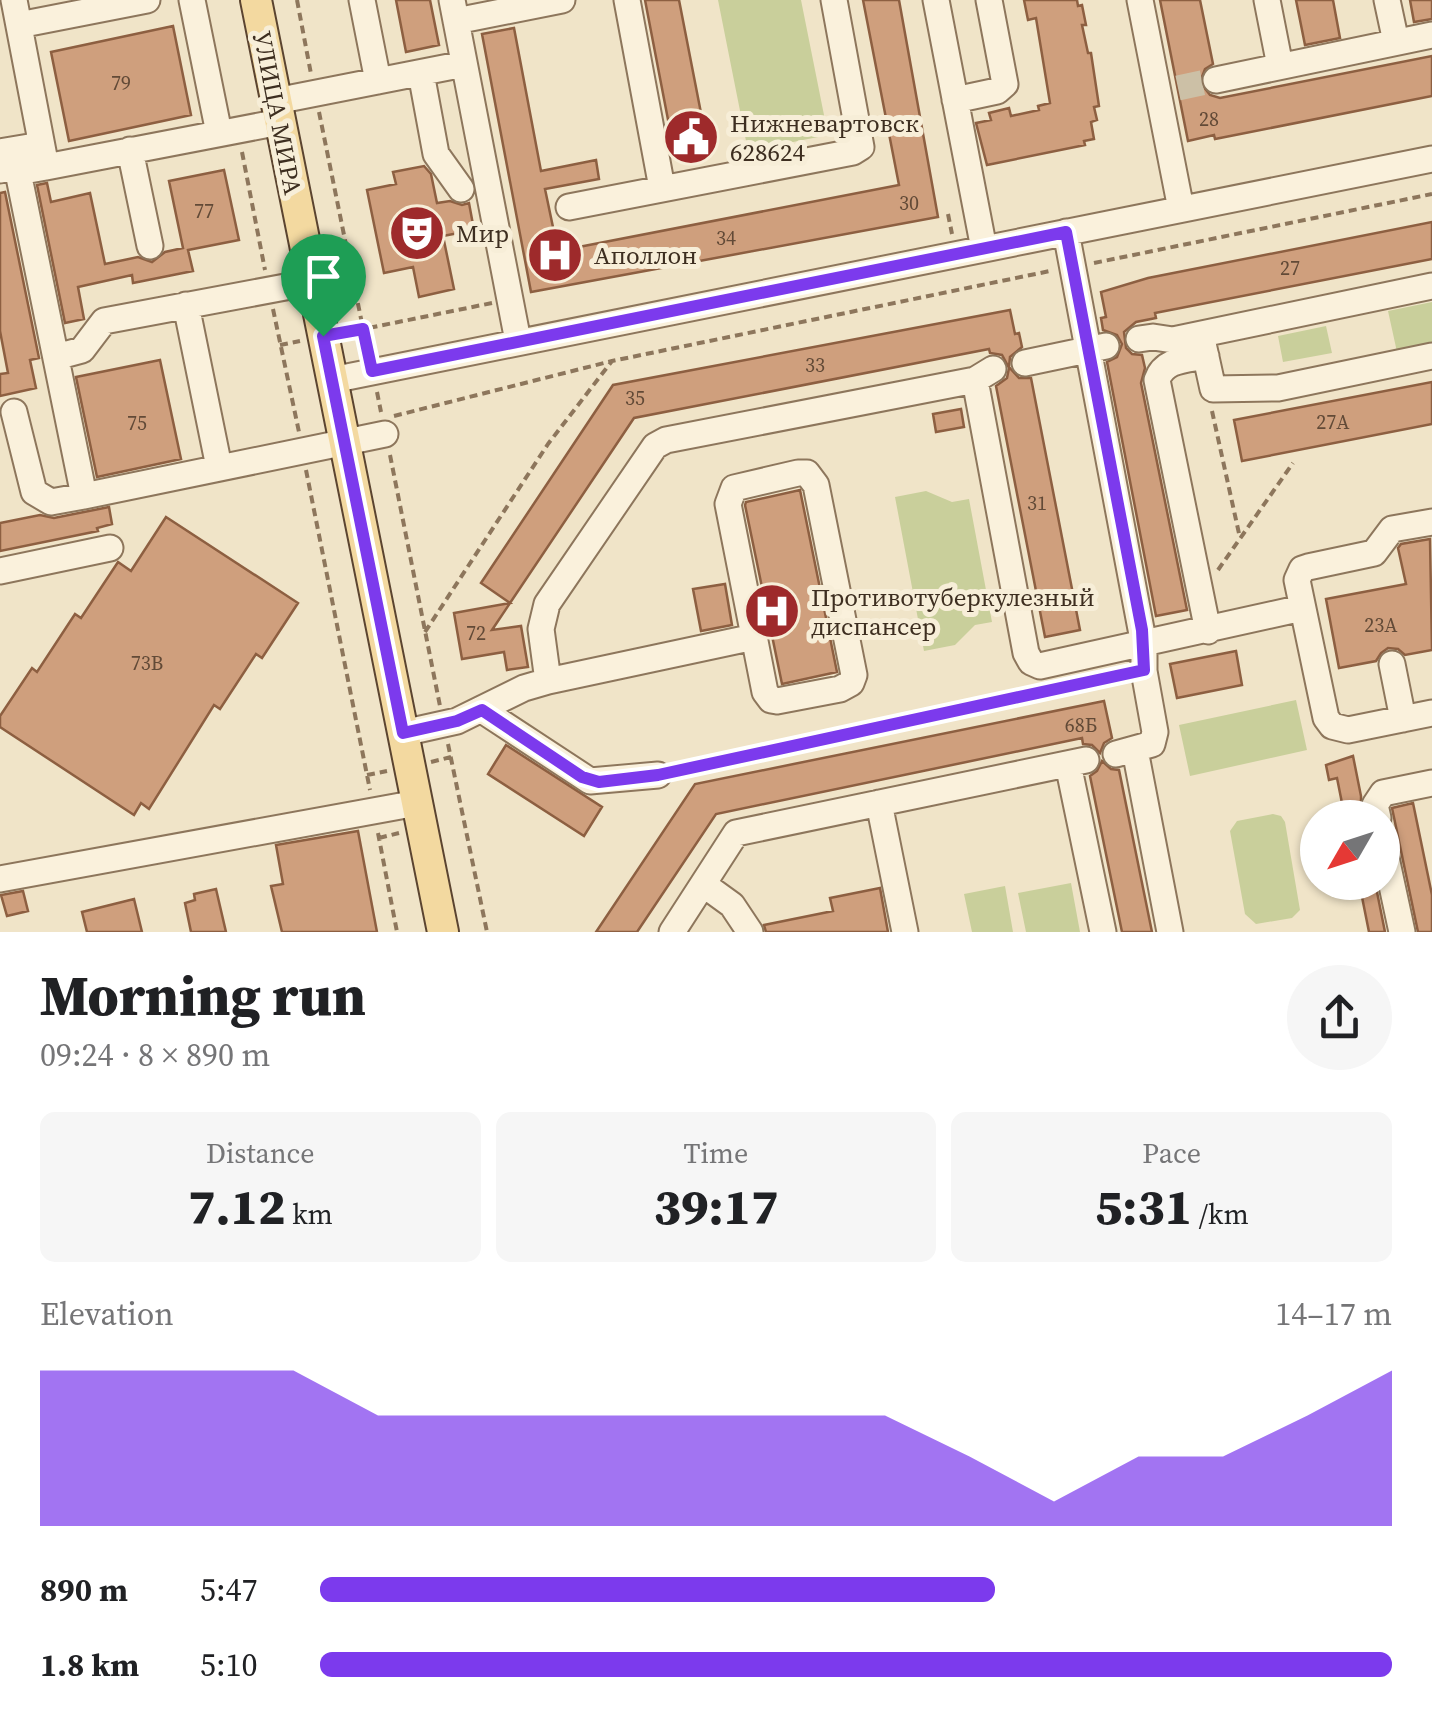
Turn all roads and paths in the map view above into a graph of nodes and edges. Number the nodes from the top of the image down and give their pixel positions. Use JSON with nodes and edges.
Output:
{"nodes":[{"id":1,"x":146,"y":0,"type":"edge"},
{"id":2,"x":192,"y":0,"type":"edge"},
{"id":3,"x":256,"y":0,"type":"edge"},
{"id":4,"x":296,"y":0,"type":"edge"},
{"id":5,"x":362,"y":0,"type":"edge"},
{"id":6,"x":562,"y":0,"type":"edge"},
{"id":7,"x":627,"y":0,"type":"edge"},
{"id":8,"x":834,"y":0,"type":"edge"},
{"id":9,"x":936,"y":0,"type":"edge"},
{"id":10,"x":990,"y":0,"type":"edge"},
{"id":11,"x":1140,"y":0,"type":"edge"},
{"id":12,"x":1267,"y":0,"type":"edge"},
{"id":13,"x":1387,"y":0,"type":"edge"},
{"id":14,"x":454,"y":11,"type":"edge"},
{"id":15,"x":16,"y":12,"type":"edge"},
{"id":16,"x":1432,"y":35,"type":"edge"},
{"id":17,"x":1396,"y":42,"type":"junction"},
{"id":18,"x":464,"y":64,"type":"junction"},
{"id":19,"x":1280,"y":66,"type":"junction"},
{"id":20,"x":421,"y":73,"type":"junction"},
{"id":21,"x":1216,"y":80,"type":"tunnel mouth"},
{"id":22,"x":378,"y":81,"type":"junction"},
{"id":23,"x":315,"y":93,"type":"junction"},
{"id":24,"x":955,"y":100,"type":"junction"},
{"id":25,"x":278,"y":111,"type":"junction"},
{"id":26,"x":219,"y":133,"type":"junction"},
{"id":27,"x":130,"y":150,"type":"junction"},
{"id":28,"x":0,"y":152,"type":"edge"},
{"id":29,"x":44,"y":156,"type":"junction"},
{"id":30,"x":1432,"y":159,"type":"edge"},
{"id":31,"x":9,"y":171,"type":"edge"},
{"id":32,"x":662,"y":188,"type":"junction"},
{"id":33,"x":461,"y":189,"type":"dead end"},
{"id":34,"x":1432,"y":194,"type":"edge"},
{"id":35,"x":569,"y":207,"type":"dead end"},
{"id":36,"x":1181,"y":209,"type":"junction"},
{"id":37,"x":1066,"y":232,"type":"junction"},
{"id":38,"x":150,"y":246,"type":"dead end"},
{"id":39,"x":984,"y":249,"type":"junction"},
{"id":40,"x":1073,"y":267,"type":"junction"},
{"id":41,"x":312,"y":282,"type":"junction"},
{"id":42,"x":1432,"y":286,"type":"edge"},
{"id":43,"x":494,"y":303,"type":"dead end"},
{"id":44,"x":186,"y":305,"type":"junction"},
{"id":45,"x":363,"y":329,"type":"junction"},
{"id":46,"x":323,"y":336,"type":"junction"},
{"id":47,"x":1139,"y":340,"type":"dead end"},
{"id":48,"x":518,"y":341,"type":"junction"},
{"id":49,"x":280,"y":345,"type":"dead end"},
{"id":50,"x":1204,"y":345,"type":"junction"},
{"id":51,"x":1098,"y":348,"type":"junction"},
{"id":52,"x":56,"y":356,"type":"junction"},
{"id":53,"x":1432,"y":356,"type":"edge"},
{"id":54,"x":612,"y":362,"type":"junction"},
{"id":55,"x":1025,"y":363,"type":"dead end"},
{"id":56,"x":372,"y":371,"type":"junction"},
{"id":57,"x":332,"y":380,"type":"junction"},
{"id":58,"x":1213,"y":390,"type":"junction"},
{"id":59,"x":14,"y":412,"type":"dead end"},
{"id":60,"x":385,"y":434,"type":"joint"},
{"id":61,"x":345,"y":442,"type":"junction"},
{"id":62,"x":1293,"y":463,"type":"dead end"},
{"id":63,"x":218,"y":467,"type":"junction"},
{"id":64,"x":84,"y":496,"type":"junction"},
{"id":65,"x":1432,"y":522,"type":"edge"},
{"id":66,"x":1240,"y":538,"type":"junction"},
{"id":67,"x":110,"y":548,"type":"dead end"},
{"id":68,"x":0,"y":571,"type":"edge"},
{"id":69,"x":1200,"y":595,"type":"junction"},
{"id":70,"x":1302,"y":608,"type":"junction"},
{"id":71,"x":1208,"y":631,"type":"junction"},
{"id":72,"x":424,"y":632,"type":"junction"},
{"id":73,"x":754,"y":637,"type":"junction"},
{"id":74,"x":1144,"y":658,"type":"junction"},
{"id":75,"x":1392,"y":664,"type":"dead end"},
{"id":76,"x":548,"y":682,"type":"junction"},
{"id":77,"x":482,"y":710,"type":"junction"},
{"id":78,"x":1432,"y":713,"type":"edge"},
{"id":79,"x":1403,"y":719,"type":"junction"},
{"id":80,"x":444,"y":725,"type":"junction"},
{"id":81,"x":403,"y":733,"type":"junction"},
{"id":82,"x":658,"y":775,"type":"joint"},
{"id":83,"x":1432,"y":783,"type":"edge"},
{"id":84,"x":1379,"y":800,"type":"edge"},
{"id":85,"x":417,"y":802,"type":"junction"},
{"id":86,"x":879,"y":803,"type":"junction"},
{"id":87,"x":0,"y":879,"type":"edge"},
{"id":88,"x":703,"y":884,"type":"junction"},
{"id":89,"x":1395,"y":900,"type":"edge"},
{"id":90,"x":443,"y":932,"type":"edge"},
{"id":91,"x":487,"y":932,"type":"edge"},
{"id":92,"x":672,"y":932,"type":"edge"},
{"id":93,"x":750,"y":932,"type":"edge"},
{"id":94,"x":905,"y":932,"type":"edge"},
{"id":95,"x":1103,"y":932,"type":"edge"},
{"id":96,"x":1170,"y":932,"type":"edge"},
{"id":97,"x":1402,"y":932,"type":"edge"}],
"edges":[{"from":1,"to":15,"type":"street"},
{"from":2,"to":26,"type":"street"},
{"from":3,"to":25,"type":"main road","name":"УЛИЦА МИРА"},
{"from":4,"to":23,"type":"path"},
{"from":5,"to":22,"type":"street"},
{"from":6,"to":14,"type":"street"},
{"from":7,"to":32,"type":"street"},
{"from":8,"to":32,"type":"street"},
{"from":9,"to":24,"type":"street"},
{"from":10,"to":24,"type":"street"},
{"from":11,"to":36,"type":"street"},
{"from":12,"to":19,"type":"street"},
{"from":13,"to":17,"type":"street"},
{"from":14,"to":18,"type":"street"},
{"from":15,"to":29,"type":"street"},
{"from":16,"to":17,"type":"street"},
{"from":17,"to":19,"type":"street"},
{"from":18,"to":20,"type":"street"},
{"from":18,"to":48,"type":"street"},
{"from":19,"to":21,"type":"street"},
{"from":20,"to":22,"type":"street"},
{"from":20,"to":33,"type":"street"},
{"from":22,"to":23,"type":"street"},
{"from":23,"to":25,"type":"street"},
{"from":23,"to":45,"type":"path"},
{"from":24,"to":39,"type":"street"},
{"from":25,"to":26,"type":"street"},
{"from":25,"to":41,"type":"main road","name":"УЛИЦА МИРА"},
{"from":26,"to":27,"type":"street"},
{"from":27,"to":29,"type":"street"},
{"from":27,"to":38,"type":"street"},
{"from":28,"to":29,"type":"street"},
{"from":29,"to":31,"type":"street"},
{"from":30,"to":36,"type":"street"},
{"from":31,"to":52,"type":"street"},
{"from":32,"to":35,"type":"street"},
{"from":34,"to":40,"type":"path"},
{"from":36,"to":37,"type":"street"},
{"from":37,"to":39,"type":"street"},
{"from":37,"to":40,"type":"street"},
{"from":39,"to":48,"type":"street"},
{"from":40,"to":51,"type":"street"},
{"from":40,"to":54,"type":"path"},
{"from":41,"to":44,"type":"street"},
{"from":41,"to":46,"type":"main road","name":"УЛИЦА МИРА"},
{"from":42,"to":50,"type":"street"},
{"from":43,"to":45,"type":"path"},
{"from":44,"to":52,"type":"street"},
{"from":44,"to":63,"type":"street"},
{"from":45,"to":46,"type":"path"},
{"from":45,"to":56,"type":"path"},
{"from":46,"to":49,"type":"path"},
{"from":46,"to":57,"type":"main road","name":"УЛИЦА МИРА"},
{"from":47,"to":50,"type":"street"},
{"from":48,"to":56,"type":"street"},
{"from":50,"to":58,"type":"street"},
{"from":50,"to":69,"type":"street"},
{"from":51,"to":55,"type":"street"},
{"from":51,"to":74,"type":"street"},
{"from":52,"to":64,"type":"street"},
{"from":53,"to":58,"type":"street"},
{"from":54,"to":56,"type":"path"},
{"from":54,"to":72,"type":"path"},
{"from":56,"to":57,"type":"street"},
{"from":57,"to":61,"type":"main road","name":"УЛИЦА МИРА"},
{"from":58,"to":66,"type":"path"},
{"from":59,"to":64,"type":"street"},
{"from":60,"to":61,"type":"street"},
{"from":60,"to":72,"type":"path"},
{"from":61,"to":63,"type":"street"},
{"from":61,"to":81,"type":"main road","name":"УЛИЦА МИРА"},
{"from":62,"to":66,"type":"path"},
{"from":63,"to":64,"type":"street"},
{"from":65,"to":70,"type":"street"},
{"from":66,"to":69,"type":"path"},
{"from":67,"to":68,"type":"street"},
{"from":69,"to":71,"type":"street"},
{"from":70,"to":71,"type":"street"},
{"from":70,"to":79,"type":"street"},
{"from":71,"to":74,"type":"street"},
{"from":72,"to":80,"type":"path"},
{"from":73,"to":73,"type":"street"},
{"from":73,"to":76,"type":"street"},
{"from":74,"to":76,"type":"street"},
{"from":74,"to":82,"type":"path"},
{"from":74,"to":96,"type":"street"},
{"from":75,"to":79,"type":"street"},
{"from":76,"to":77,"type":"street"},
{"from":77,"to":80,"type":"street"},
{"from":77,"to":82,"type":"street"},
{"from":78,"to":79,"type":"street"},
{"from":80,"to":81,"type":"street"},
{"from":80,"to":91,"type":"path"},
{"from":81,"to":85,"type":"main road","name":"УЛИЦА МИРА"},
{"from":83,"to":84,"type":"street"},
{"from":85,"to":87,"type":"street"},
{"from":85,"to":90,"type":"main road","name":"УЛИЦА МИРА"},
{"from":86,"to":88,"type":"street"},
{"from":86,"to":94,"type":"street"},
{"from":86,"to":95,"type":"street"},
{"from":88,"to":92,"type":"street"},
{"from":88,"to":93,"type":"street"},
{"from":89,"to":97,"type":"street"}]}
